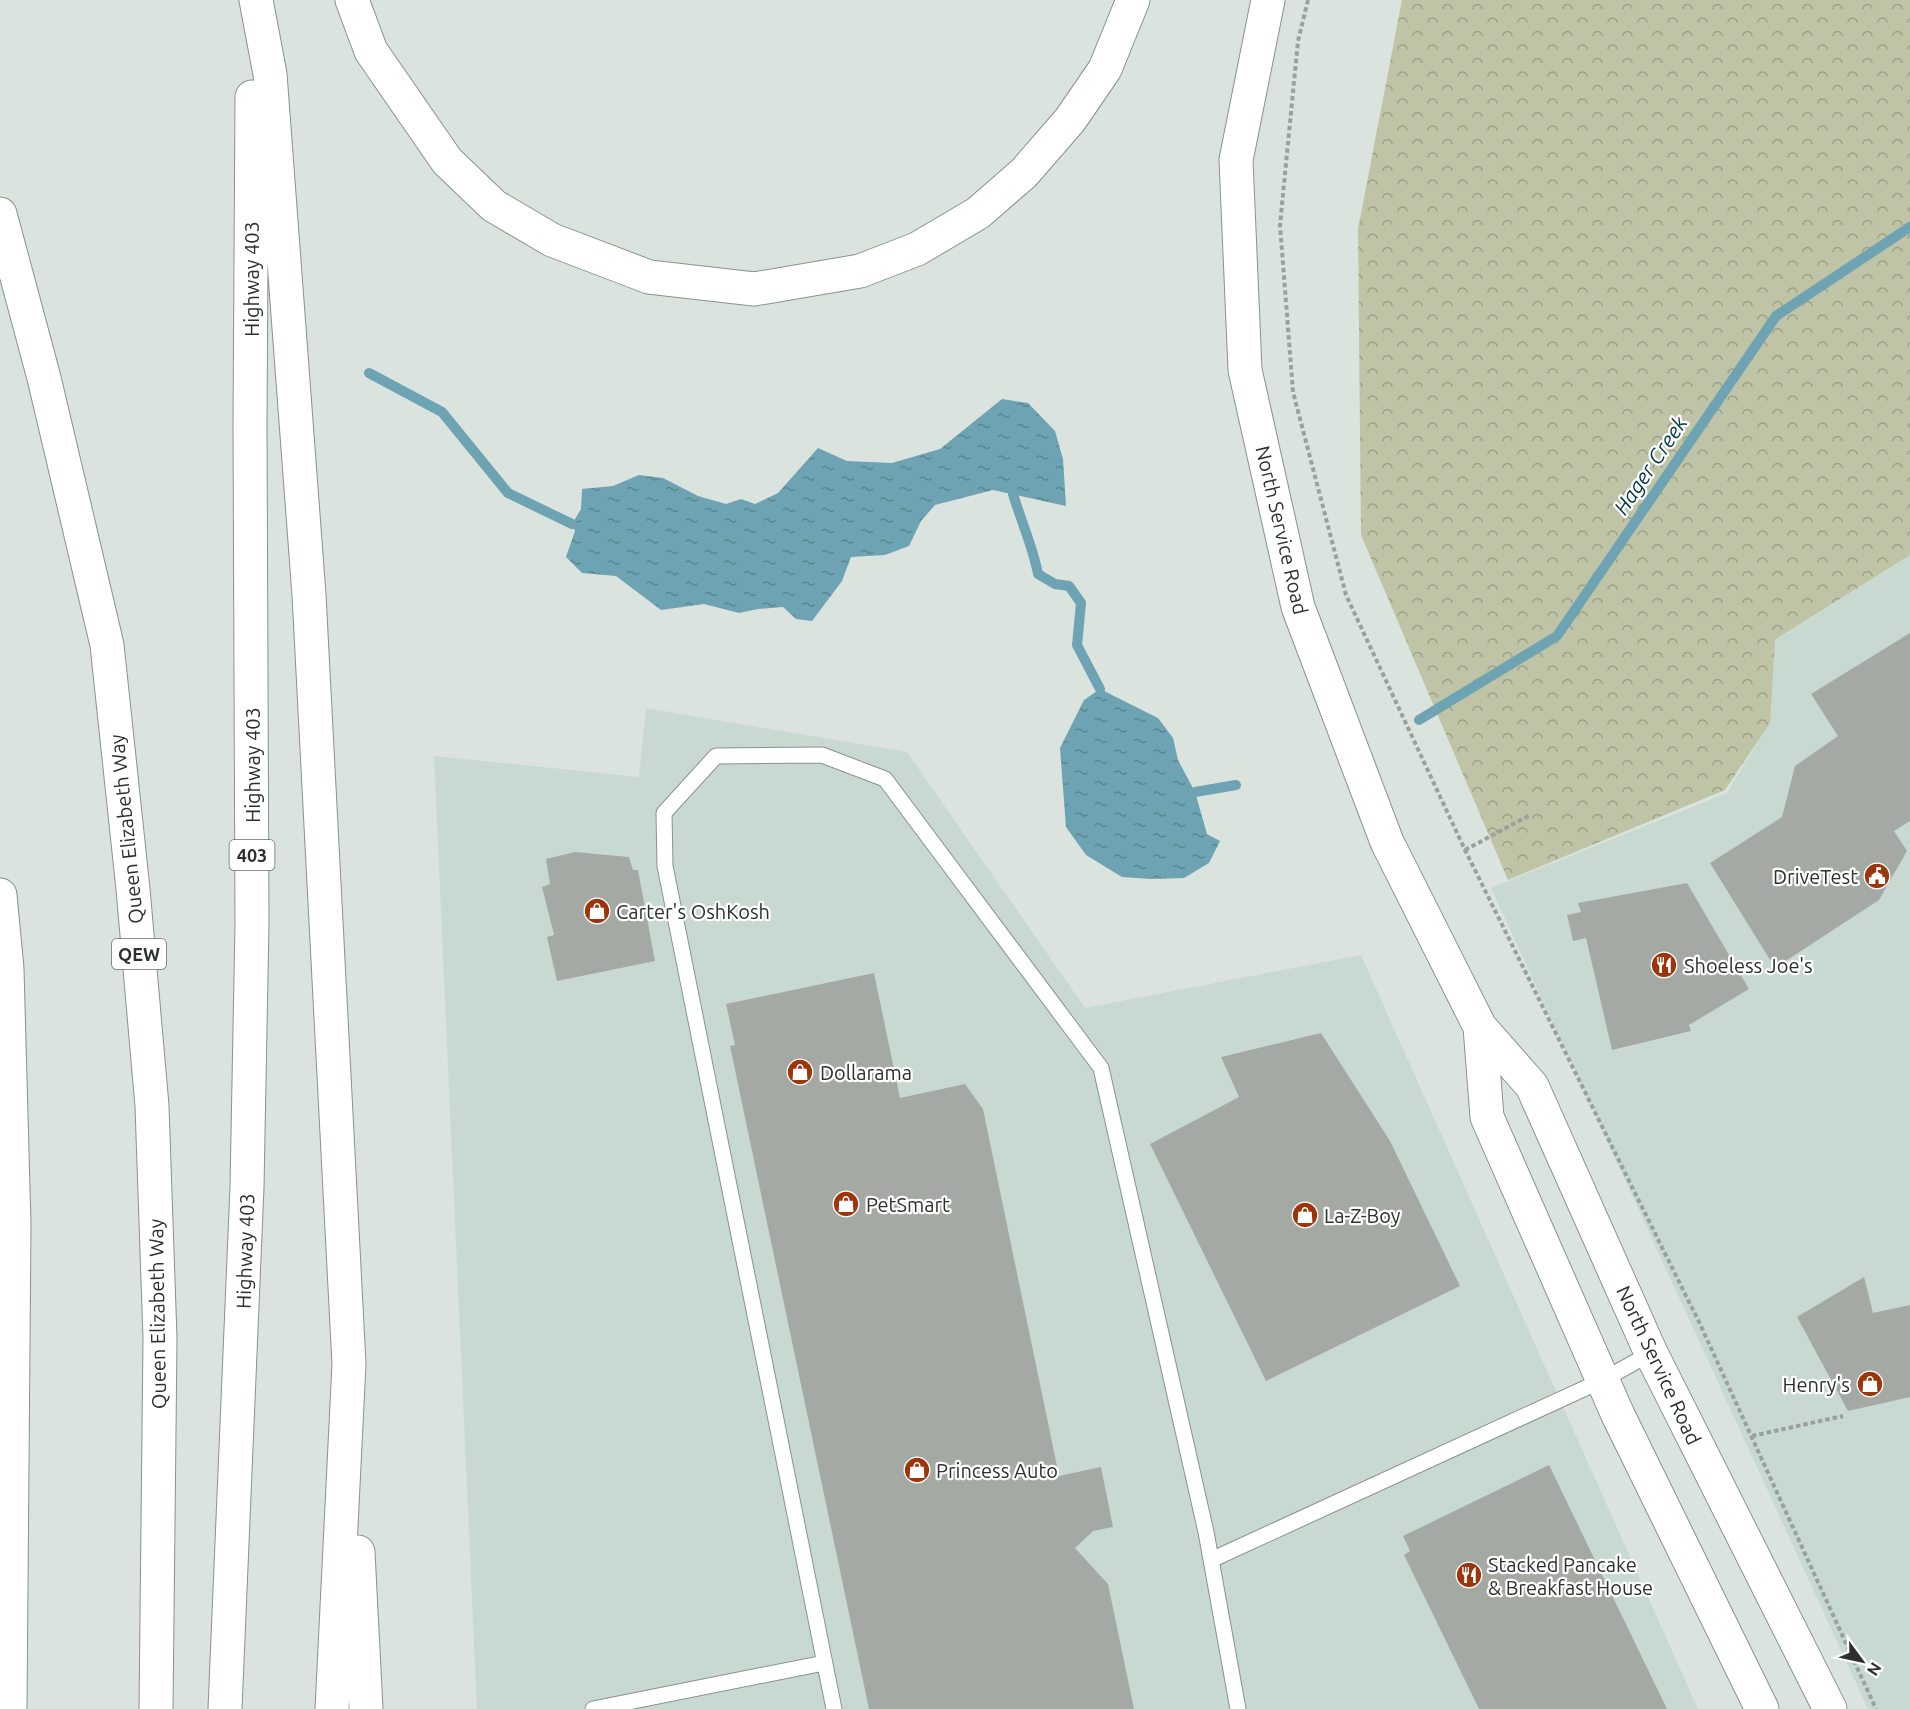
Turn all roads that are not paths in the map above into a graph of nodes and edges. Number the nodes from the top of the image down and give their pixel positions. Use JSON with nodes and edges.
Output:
{"nodes":[{"id":1,"x":254,"y":0,"type":"edge"},
{"id":2,"x":352,"y":0,"type":"edge"},
{"id":3,"x":1133,"y":0,"type":"edge"},
{"id":4,"x":1268,"y":0,"type":"edge"},
{"id":5,"x":0,"y":214,"type":"edge"},
{"id":6,"x":0,"y":896,"type":"edge"},
{"id":7,"x":1480,"y":1027,"type":"junction"},
{"id":8,"x":1651,"y":1353,"type":"junction"},
{"id":9,"x":349,"y":1364,"type":"junction"},
{"id":10,"x":1603,"y":1380,"type":"junction"},
{"id":11,"x":1211,"y":1560,"type":"junction"},
{"id":12,"x":824,"y":1663,"type":"junction"},
{"id":13,"x":10,"y":1709,"type":"edge"},
{"id":14,"x":156,"y":1709,"type":"edge"},
{"id":15,"x":225,"y":1709,"type":"edge"},
{"id":16,"x":332,"y":1709,"type":"edge"},
{"id":17,"x":366,"y":1709,"type":"edge"},
{"id":18,"x":593,"y":1709,"type":"edge"},
{"id":19,"x":834,"y":1709,"type":"edge"},
{"id":20,"x":1238,"y":1709,"type":"edge"},
{"id":21,"x":1762,"y":1709,"type":"edge"},
{"id":22,"x":1830,"y":1709,"type":"edge"}],
"edges":[{"from":1,"to":9,"type":"main road"},
{"from":1,"to":15,"type":"main road","name":"Highway 403","number":"403"},
{"from":2,"to":3,"type":"main road"},
{"from":4,"to":7,"type":"main road","name":"North Service Road"},
{"from":5,"to":14,"type":"main road","name":"Queen Elizabeth Way","number":"QEW"},
{"from":6,"to":13,"type":"main road"},
{"from":7,"to":8,"type":"main road","name":"North Service Road"},
{"from":7,"to":10,"type":"main road","name":"North Service Road"},
{"from":8,"to":10,"type":"lane"},
{"from":8,"to":22,"type":"main road","name":"North Service Road"},
{"from":9,"to":16,"type":"main road"},
{"from":9,"to":17,"type":"main road"},
{"from":10,"to":11,"type":"lane"},
{"from":10,"to":21,"type":"main road","name":"North Service Road"},
{"from":11,"to":12,"type":"lane"},
{"from":11,"to":20,"type":"lane"},
{"from":12,"to":18,"type":"lane"},
{"from":12,"to":19,"type":"lane"}]}
